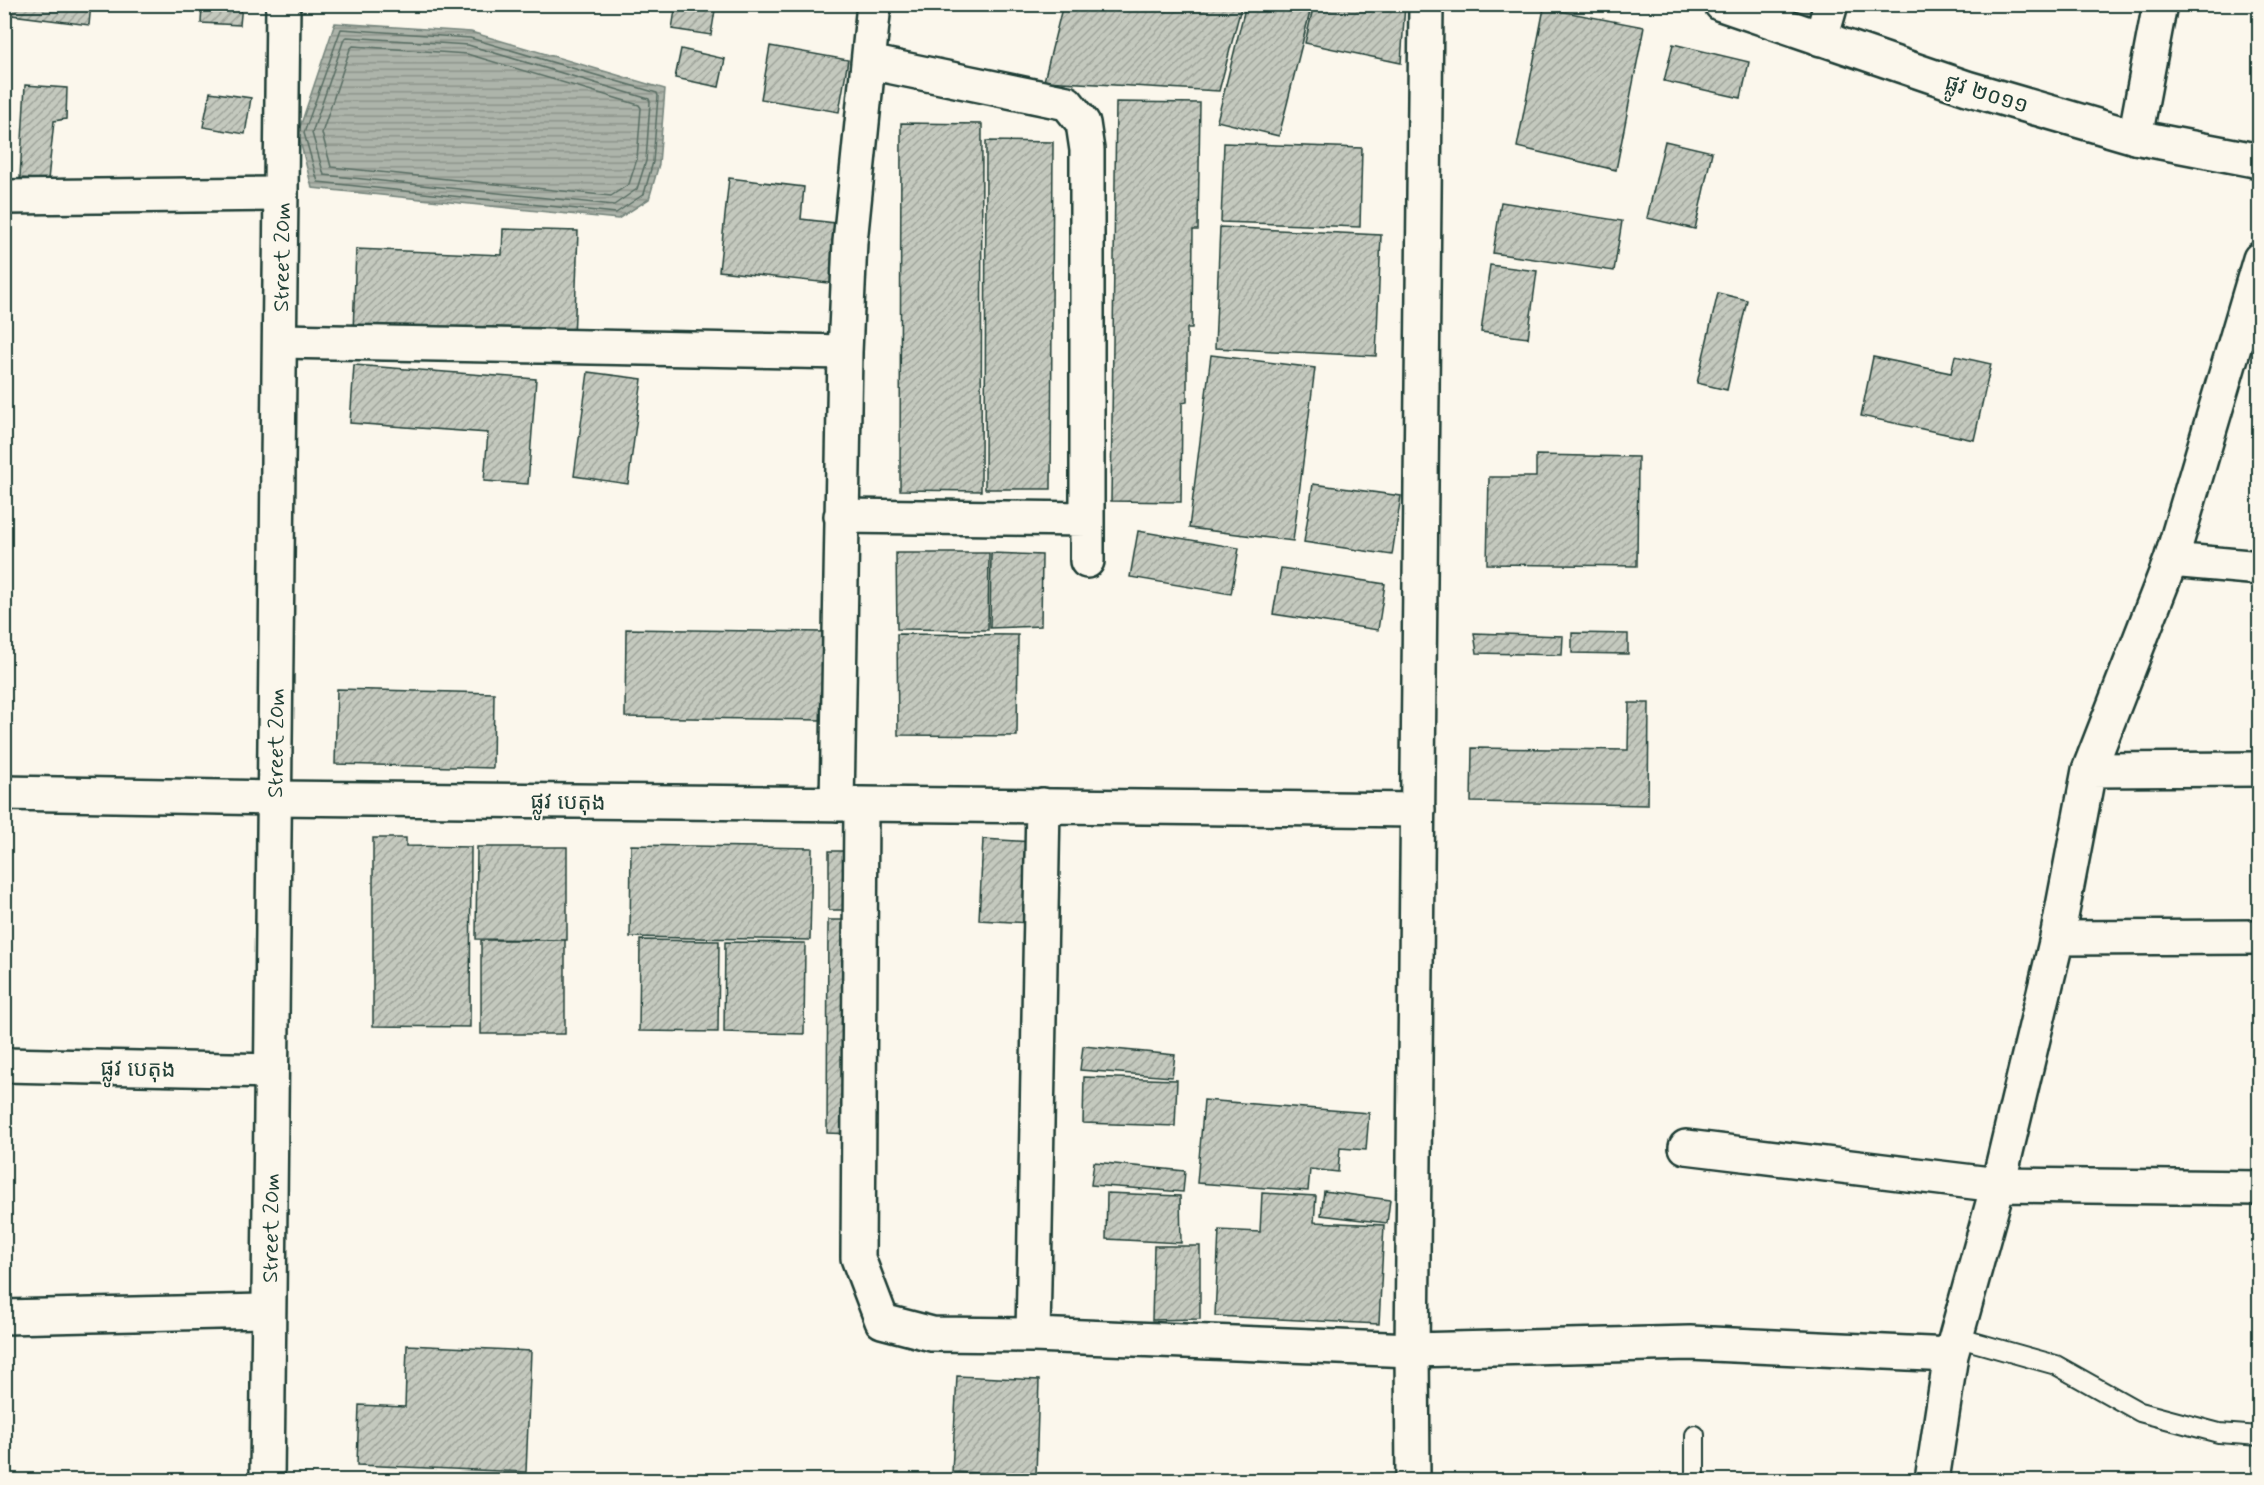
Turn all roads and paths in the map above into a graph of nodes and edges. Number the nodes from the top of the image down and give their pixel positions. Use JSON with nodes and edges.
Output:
{"nodes":[{"id":1,"x":283,"y":4,"type":"edge"},
{"id":2,"x":874,"y":4,"type":"edge"},
{"id":3,"x":1426,"y":4,"type":"edge"},
{"id":4,"x":1721,"y":4,"type":"edge"},
{"id":5,"x":1831,"y":4,"type":"edge"},
{"id":6,"x":2160,"y":4,"type":"edge"},
{"id":7,"x":1821,"y":39,"type":"junction"},
{"id":8,"x":868,"y":62,"type":"junction"},
{"id":9,"x":2135,"y":137,"type":"junction"},
{"id":10,"x":2259,"y":161,"type":"edge"},
{"id":11,"x":281,"y":194,"type":"junction"},
{"id":12,"x":4,"y":197,"type":"edge"},
{"id":13,"x":2259,"y":260,"type":"edge"},
{"id":14,"x":280,"y":341,"type":"junction"},
{"id":15,"x":845,"y":352,"type":"junction"},
{"id":16,"x":841,"y":516,"type":"junction"},
{"id":17,"x":1087,"y":519,"type":"junction"},
{"id":18,"x":2171,"y":560,"type":"junction"},
{"id":19,"x":1087,"y":561,"type":"dead end"},
{"id":20,"x":2259,"y":568,"type":"edge"},
{"id":21,"x":2259,"y":769,"type":"edge"},
{"id":22,"x":2089,"y":770,"type":"junction"},
{"id":23,"x":4,"y":793,"type":"edge"},
{"id":24,"x":274,"y":798,"type":"junction"},
{"id":25,"x":849,"y":804,"type":"junction"},
{"id":26,"x":1043,"y":805,"type":"junction"},
{"id":27,"x":1418,"y":810,"type":"junction"},
{"id":28,"x":2259,"y":937,"type":"edge"},
{"id":29,"x":2057,"y":938,"type":"junction"},
{"id":30,"x":4,"y":1065,"type":"edge"},
{"id":31,"x":272,"y":1071,"type":"junction"},
{"id":32,"x":1686,"y":1146,"type":"dead end"},
{"id":33,"x":1998,"y":1185,"type":"junction"},
{"id":34,"x":2259,"y":1188,"type":"edge"},
{"id":35,"x":268,"y":1311,"type":"junction"},
{"id":36,"x":4,"y":1317,"type":"edge"},
{"id":37,"x":1033,"y":1335,"type":"junction"},
{"id":38,"x":1953,"y":1346,"type":"junction"},
{"id":39,"x":1412,"y":1350,"type":"junction"},
{"id":40,"x":1695,"y":1435,"type":"dead end"},
{"id":41,"x":2259,"y":1436,"type":"edge"},
{"id":42,"x":267,"y":1480,"type":"edge"},
{"id":43,"x":1413,"y":1480,"type":"edge"},
{"id":44,"x":1695,"y":1480,"type":"edge"},
{"id":45,"x":1932,"y":1480,"type":"edge"}],
"edges":[{"from":1,"to":11,"type":"street","name":"Street 20m"},
{"from":2,"to":8,"type":"street"},
{"from":3,"to":27,"type":"street"},
{"from":4,"to":7,"type":"street","name":"ផ្លូវ ២០១១"},
{"from":5,"to":7,"type":"street"},
{"from":6,"to":9,"type":"street"},
{"from":7,"to":9,"type":"street","name":"ផ្លូវ ២០១១"},
{"from":8,"to":15,"type":"street"},
{"from":8,"to":17,"type":"street"},
{"from":9,"to":10,"type":"street","name":"ផ្លូវ ២០១១"},
{"from":11,"to":12,"type":"street"},
{"from":11,"to":14,"type":"street","name":"Street 20m"},
{"from":13,"to":18,"type":"street"},
{"from":14,"to":15,"type":"street"},
{"from":14,"to":24,"type":"street","name":"Street 20m"},
{"from":15,"to":16,"type":"street"},
{"from":16,"to":17,"type":"street"},
{"from":16,"to":25,"type":"street"},
{"from":17,"to":19,"type":"street"},
{"from":18,"to":20,"type":"street"},
{"from":18,"to":22,"type":"street"},
{"from":21,"to":22,"type":"street"},
{"from":22,"to":29,"type":"street"},
{"from":23,"to":24,"type":"street","name":"ផ្លូវ បេតុង"},
{"from":24,"to":25,"type":"street","name":"ផ្លូវ បេតុង"},
{"from":24,"to":31,"type":"street","name":"Street 20m"},
{"from":25,"to":26,"type":"street","name":"ផ្លូវ បេតុង"},
{"from":25,"to":37,"type":"street"},
{"from":26,"to":27,"type":"street","name":"ផ្លូវ បេតុង"},
{"from":26,"to":37,"type":"street"},
{"from":27,"to":39,"type":"street"},
{"from":28,"to":29,"type":"street"},
{"from":29,"to":33,"type":"street"},
{"from":30,"to":31,"type":"street","name":"ផ្លូវ បេតុង"},
{"from":31,"to":35,"type":"street","name":"Street 20m"},
{"from":32,"to":33,"type":"street"},
{"from":33,"to":34,"type":"street"},
{"from":33,"to":38,"type":"street"},
{"from":35,"to":36,"type":"street"},
{"from":35,"to":42,"type":"street","name":"Street 20m"},
{"from":37,"to":39,"type":"street"},
{"from":38,"to":39,"type":"street"},
{"from":38,"to":41,"type":"lane"},
{"from":38,"to":45,"type":"street"},
{"from":39,"to":43,"type":"street"},
{"from":40,"to":44,"type":"lane"}]}
